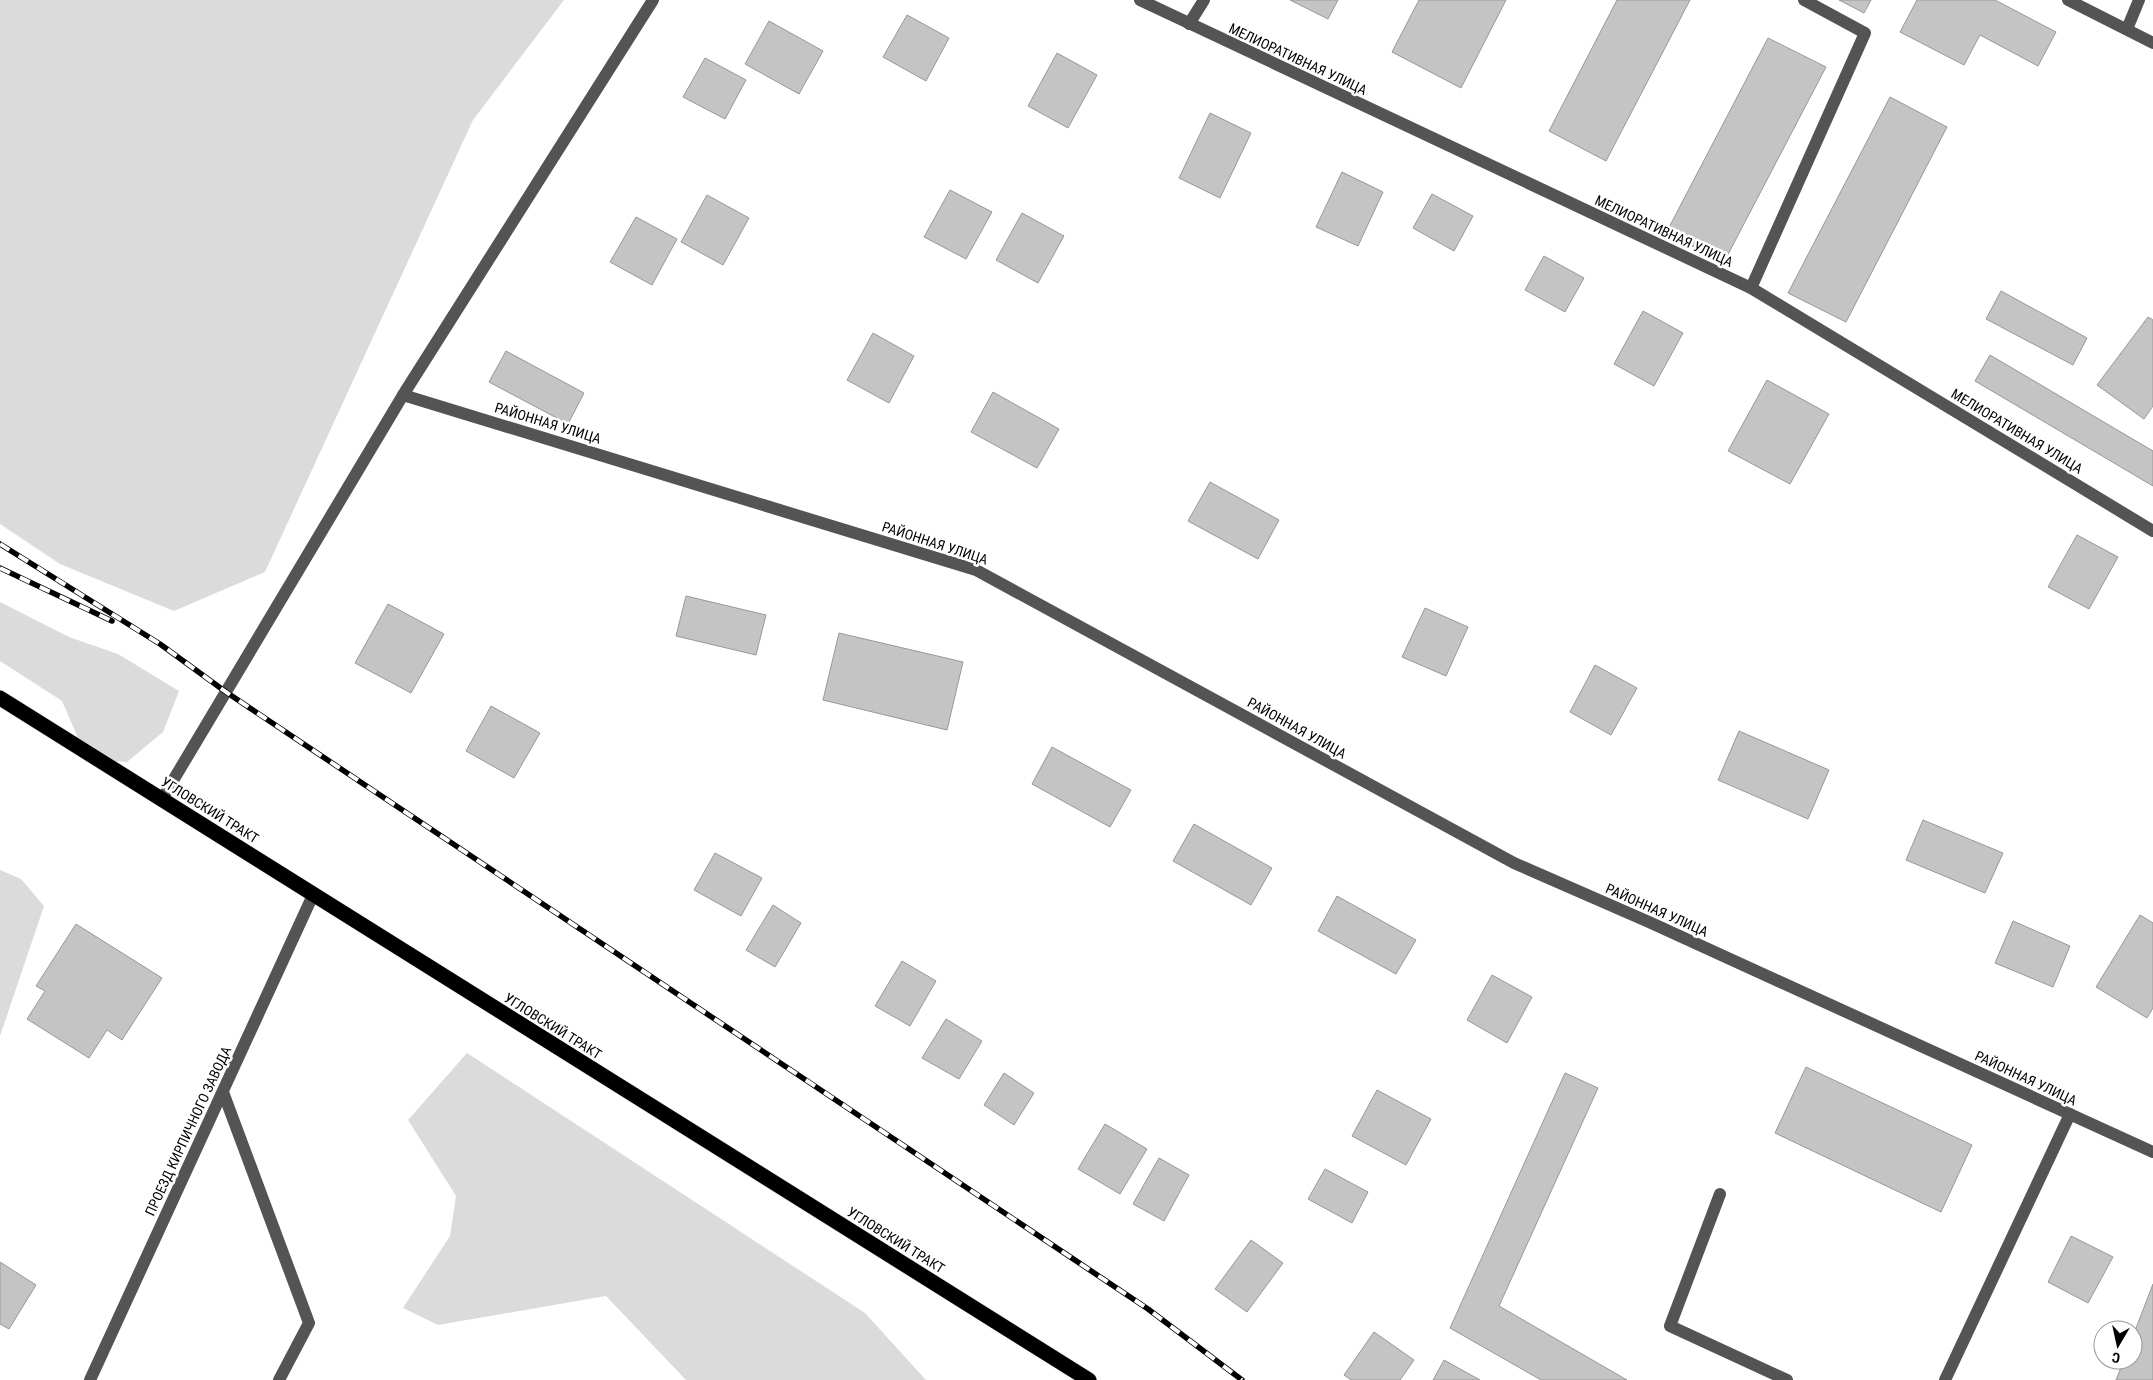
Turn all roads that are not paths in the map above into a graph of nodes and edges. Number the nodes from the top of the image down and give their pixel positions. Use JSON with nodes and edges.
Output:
{"nodes":[{"id":1,"x":653,"y":0,"type":"edge"},
{"id":2,"x":1140,"y":0,"type":"edge"},
{"id":3,"x":1204,"y":0,"type":"edge"},
{"id":4,"x":1804,"y":0,"type":"edge"},
{"id":5,"x":2068,"y":0,"type":"edge"},
{"id":6,"x":2139,"y":0,"type":"edge"},
{"id":7,"x":1189,"y":24,"type":"junction"},
{"id":8,"x":2127,"y":29,"type":"junction"},
{"id":9,"x":2153,"y":43,"type":"edge"},
{"id":10,"x":1751,"y":288,"type":"junction"},
{"id":11,"x":403,"y":395,"type":"junction"},
{"id":12,"x":2153,"y":530,"type":"edge"},
{"id":13,"x":0,"y":698,"type":"edge"},
{"id":14,"x":162,"y":799,"type":"junction"},
{"id":15,"x":314,"y":895,"type":"junction"},
{"id":16,"x":223,"y":1092,"type":"junction"},
{"id":17,"x":2070,"y":1114,"type":"junction"},
{"id":18,"x":2153,"y":1152,"type":"edge"},
{"id":19,"x":1720,"y":1194,"type":"dead end"},
{"id":20,"x":90,"y":1380,"type":"edge"},
{"id":21,"x":279,"y":1380,"type":"edge"},
{"id":22,"x":1089,"y":1380,"type":"edge"},
{"id":23,"x":1787,"y":1380,"type":"edge"},
{"id":24,"x":1945,"y":1380,"type":"edge"}],
"edges":[{"from":1,"to":11,"type":"street"},
{"from":2,"to":7,"type":"street","name":"МЕЛИОРАТИВНАЯ УЛИЦА"},
{"from":3,"to":7,"type":"street"},
{"from":4,"to":10,"type":"street"},
{"from":5,"to":8,"type":"street"},
{"from":6,"to":8,"type":"street"},
{"from":7,"to":10,"type":"street","name":"МЕЛИОРАТИВНАЯ УЛИЦА"},
{"from":8,"to":9,"type":"street"},
{"from":10,"to":12,"type":"street","name":"МЕЛИОРАТИВНАЯ УЛИЦА"},
{"from":11,"to":14,"type":"street"},
{"from":11,"to":17,"type":"street","name":"РАЙОННАЯ УЛИЦА"},
{"from":13,"to":14,"type":"highway","name":"УГЛОВСКИЙ ТРАКТ"},
{"from":14,"to":15,"type":"highway","name":"УГЛОВСКИЙ ТРАКТ"},
{"from":15,"to":16,"type":"street","name":"ПРОЕЗД КИРПИЧНОГО ЗАВОДА"},
{"from":15,"to":22,"type":"highway","name":"УГЛОВСКИЙ ТРАКТ"},
{"from":16,"to":20,"type":"street","name":"ПРОЕЗД КИРПИЧНОГО ЗАВОДА"},
{"from":16,"to":21,"type":"street"},
{"from":17,"to":18,"type":"street","name":"РАЙОННАЯ УЛИЦА"},
{"from":17,"to":24,"type":"street"},
{"from":19,"to":23,"type":"street"}]}
